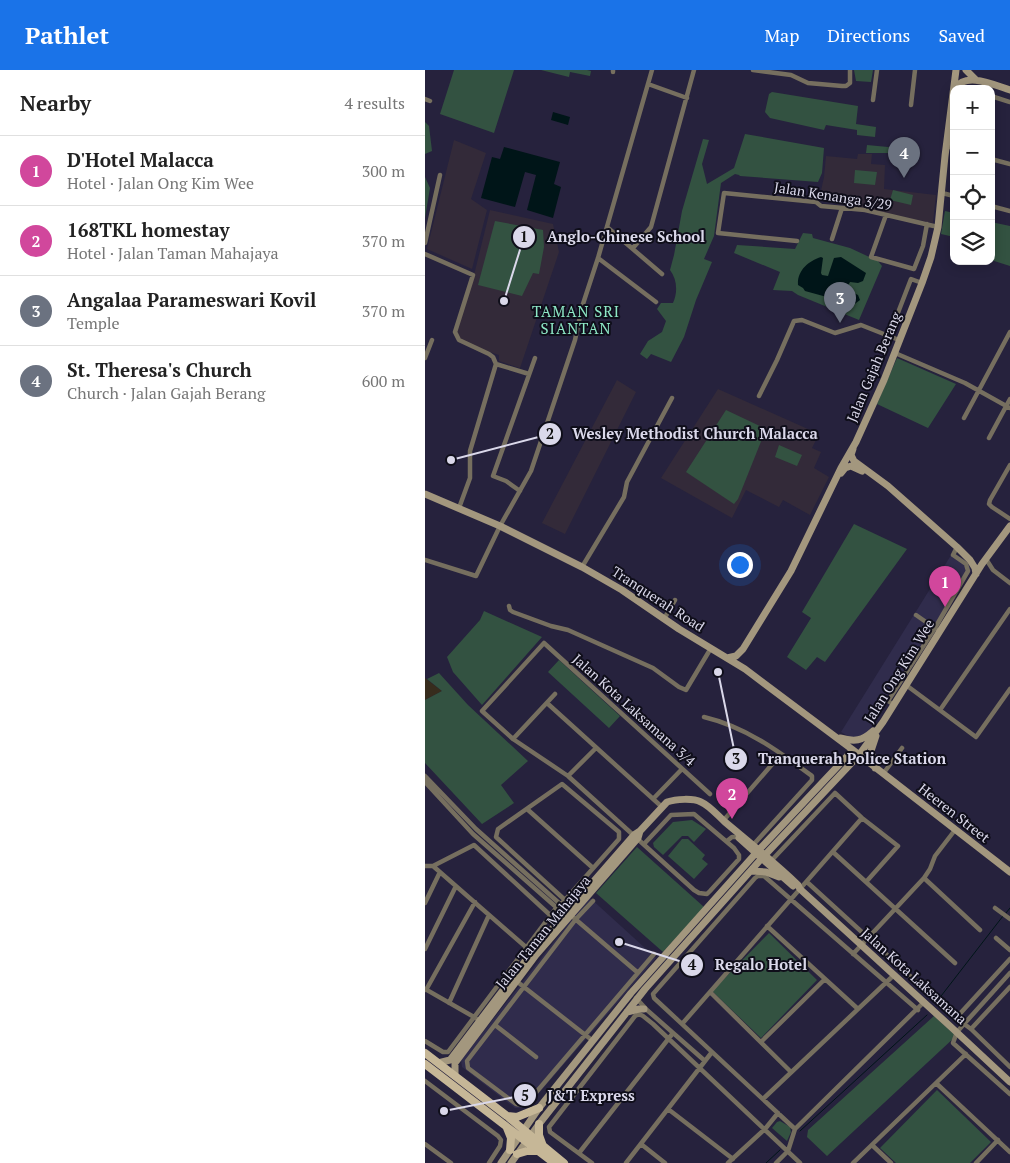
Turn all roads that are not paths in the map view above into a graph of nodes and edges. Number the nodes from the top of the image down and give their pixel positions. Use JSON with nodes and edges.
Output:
{"nodes":[{"id":1,"x":652,"y":70,"type":"edge"},
{"id":2,"x":694,"y":70,"type":"edge"},
{"id":3,"x":753,"y":70,"type":"edge"},
{"id":4,"x":850,"y":70,"type":"edge"},
{"id":5,"x":877,"y":70,"type":"edge"},
{"id":6,"x":915,"y":70,"type":"edge"},
{"id":7,"x":956,"y":70,"type":"edge"},
{"id":8,"x":965,"y":70,"type":"edge"},
{"id":9,"x":977,"y":81,"type":"junction"},
{"id":10,"x":648,"y":84,"type":"junction"},
{"id":11,"x":955,"y":85,"type":"edge"},
{"id":12,"x":957,"y":85,"type":"edge"},
{"id":13,"x":1010,"y":90,"type":"edge"},
{"id":14,"x":995,"y":97,"type":"edge"},
{"id":15,"x":687,"y":98,"type":"junction"},
{"id":16,"x":873,"y":100,"type":"dead end"},
{"id":17,"x":1010,"y":102,"type":"edge"},
{"id":18,"x":911,"y":105,"type":"dead end"},
{"id":19,"x":950,"y":147,"type":"edge"},
{"id":20,"x":995,"y":160,"type":"edge"},
{"id":21,"x":1010,"y":164,"type":"edge"},
{"id":22,"x":440,"y":175,"type":"dead end"},
{"id":23,"x":942,"y":193,"type":"junction"},
{"id":24,"x":950,"y":195,"type":"edge"},
{"id":25,"x":995,"y":207,"type":"edge"},
{"id":26,"x":842,"y":208,"type":"junction"},
{"id":27,"x":1010,"y":211,"type":"edge"},
{"id":28,"x":886,"y":215,"type":"junction"},
{"id":29,"x":927,"y":224,"type":"junction"},
{"id":30,"x":607,"y":226,"type":"junction"},
{"id":31,"x":938,"y":227,"type":"junction"},
{"id":32,"x":832,"y":238,"type":"dead end"},
{"id":33,"x":797,"y":241,"type":"dead end"},
{"id":34,"x":425,"y":243,"type":"edge"},
{"id":35,"x":633,"y":248,"type":"junction"},
{"id":36,"x":425,"y":254,"type":"edge"},
{"id":37,"x":598,"y":258,"type":"junction"},
{"id":38,"x":663,"y":274,"type":"dead end"},
{"id":39,"x":922,"y":283,"type":"junction"},
{"id":40,"x":656,"y":302,"type":"dead end"},
{"id":41,"x":1010,"y":332,"type":"edge"},
{"id":42,"x":889,"y":336,"type":"junction"},
{"id":43,"x":432,"y":340,"type":"dead end"},
{"id":44,"x":899,"y":340,"type":"junction"},
{"id":45,"x":895,"y":353,"type":"junction"},
{"id":46,"x":425,"y":358,"type":"edge"},
{"id":47,"x":535,"y":358,"type":"dead end"},
{"id":48,"x":496,"y":364,"type":"junction"},
{"id":49,"x":529,"y":374,"type":"junction"},
{"id":50,"x":979,"y":391,"type":"junction"},
{"id":51,"x":759,"y":396,"type":"dead end"},
{"id":52,"x":672,"y":398,"type":"dead end"},
{"id":53,"x":1010,"y":399,"type":"edge"},
{"id":54,"x":1008,"y":407,"type":"edge"},
{"id":55,"x":964,"y":418,"type":"dead end"},
{"id":56,"x":989,"y":438,"type":"dead end"},
{"id":57,"x":855,"y":442,"type":"junction"},
{"id":58,"x":1010,"y":465,"type":"edge"},
{"id":59,"x":871,"y":474,"type":"junction"},
{"id":60,"x":834,"y":483,"type":"junction"},
{"id":61,"x":520,"y":491,"type":"junction"},
{"id":62,"x":425,"y":494,"type":"edge"},
{"id":63,"x":459,"y":508,"type":"junction"},
{"id":64,"x":1010,"y":519,"type":"edge"},
{"id":65,"x":500,"y":526,"type":"junction"},
{"id":66,"x":1010,"y":526,"type":"edge"},
{"id":67,"x":957,"y":547,"type":"junction"},
{"id":68,"x":986,"y":559,"type":"junction"},
{"id":69,"x":425,"y":560,"type":"edge"},
{"id":70,"x":582,"y":566,"type":"junction"},
{"id":71,"x":981,"y":567,"type":"junction"},
{"id":72,"x":993,"y":570,"type":"junction"},
{"id":73,"x":976,"y":574,"type":"junction"},
{"id":74,"x":1010,"y":583,"type":"edge"},
{"id":75,"x":675,"y":600,"type":"dead end"},
{"id":76,"x":509,"y":606,"type":"dead end"},
{"id":77,"x":1010,"y":609,"type":"edge"},
{"id":78,"x":917,"y":615,"type":"dead end"},
{"id":79,"x":665,"y":620,"type":"junction"},
{"id":80,"x":937,"y":629,"type":"junction"},
{"id":81,"x":711,"y":648,"type":"junction"},
{"id":82,"x":743,"y":649,"type":"junction"},
{"id":83,"x":727,"y":658,"type":"junction"},
{"id":84,"x":745,"y":668,"type":"junction"},
{"id":85,"x":905,"y":685,"type":"junction"},
{"id":86,"x":1010,"y":689,"type":"edge"},
{"id":87,"x":555,"y":694,"type":"dead end"},
{"id":88,"x":547,"y":703,"type":"junction"},
{"id":89,"x":893,"y":704,"type":"junction"},
{"id":90,"x":940,"y":710,"type":"junction"},
{"id":91,"x":704,"y":717,"type":"dead end"},
{"id":92,"x":883,"y":722,"type":"junction"},
{"id":93,"x":835,"y":736,"type":"junction"},
{"id":94,"x":513,"y":739,"type":"junction"},
{"id":95,"x":596,"y":748,"type":"junction"},
{"id":96,"x":903,"y":748,"type":"dead end"},
{"id":97,"x":853,"y":750,"type":"junction"},
{"id":98,"x":781,"y":754,"type":"junction"},
{"id":99,"x":859,"y":755,"type":"junction"},
{"id":100,"x":843,"y":761,"type":"junction"},
{"id":101,"x":850,"y":767,"type":"junction"},
{"id":102,"x":875,"y":768,"type":"junction"},
{"id":103,"x":682,"y":769,"type":"junction"},
{"id":104,"x":883,"y":774,"type":"junction"},
{"id":105,"x":568,"y":776,"type":"junction"},
{"id":106,"x":425,"y":778,"type":"edge"},
{"id":107,"x":709,"y":794,"type":"dead end"},
{"id":108,"x":653,"y":798,"type":"junction"},
{"id":109,"x":662,"y":806,"type":"junction"},
{"id":110,"x":527,"y":808,"type":"junction"},
{"id":111,"x":862,"y":818,"type":"junction"},
{"id":112,"x":725,"y":822,"type":"junction"},
{"id":113,"x":955,"y":830,"type":"junction"},
{"id":114,"x":637,"y":835,"type":"junction"},
{"id":115,"x":739,"y":837,"type":"junction"},
{"id":116,"x":727,"y":842,"type":"junction"},
{"id":117,"x":644,"y":844,"type":"junction"},
{"id":118,"x":756,"y":849,"type":"junction"},
{"id":119,"x":833,"y":852,"type":"junction"},
{"id":120,"x":764,"y":856,"type":"junction"},
{"id":121,"x":772,"y":860,"type":"junction"},
{"id":122,"x":425,"y":866,"type":"edge"},
{"id":123,"x":433,"y":866,"type":"junction"},
{"id":124,"x":593,"y":868,"type":"junction"},
{"id":125,"x":751,"y":871,"type":"junction"},
{"id":126,"x":440,"y":872,"type":"junction"},
{"id":127,"x":1010,"y":872,"type":"edge"},
{"id":128,"x":924,"y":878,"type":"junction"},
{"id":129,"x":786,"y":880,"type":"junction"},
{"id":130,"x":807,"y":882,"type":"junction"},
{"id":131,"x":866,"y":882,"type":"junction"},
{"id":132,"x":456,"y":886,"type":"junction"},
{"id":133,"x":800,"y":890,"type":"junction"},
{"id":134,"x":791,"y":899,"type":"junction"},
{"id":135,"x":565,"y":900,"type":"junction"},
{"id":136,"x":593,"y":901,"type":"dead end"},
{"id":137,"x":475,"y":902,"type":"junction"},
{"id":138,"x":425,"y":903,"type":"edge"},
{"id":139,"x":558,"y":907,"type":"junction"},
{"id":140,"x":995,"y":908,"type":"dead end"},
{"id":141,"x":895,"y":909,"type":"junction"},
{"id":142,"x":489,"y":915,"type":"junction"},
{"id":143,"x":551,"y":915,"type":"junction"},
{"id":144,"x":569,"y":915,"type":"junction"},
{"id":145,"x":1010,"y":919,"type":"edge"},
{"id":146,"x":767,"y":926,"type":"junction"},
{"id":147,"x":980,"y":930,"type":"dead end"},
{"id":148,"x":868,"y":938,"type":"junction"},
{"id":149,"x":995,"y":938,"type":"dead end"},
{"id":150,"x":861,"y":946,"type":"junction"},
{"id":151,"x":425,"y":949,"type":"edge"},
{"id":152,"x":1010,"y":950,"type":"edge"},
{"id":153,"x":532,"y":951,"type":"junction"},
{"id":154,"x":654,"y":954,"type":"dead end"},
{"id":155,"x":853,"y":954,"type":"junction"},
{"id":156,"x":1010,"y":959,"type":"edge"},
{"id":157,"x":955,"y":964,"type":"dead end"},
{"id":158,"x":637,"y":972,"type":"junction"},
{"id":159,"x":1010,"y":973,"type":"edge"},
{"id":160,"x":894,"y":975,"type":"junction"},
{"id":161,"x":825,"y":979,"type":"junction"},
{"id":162,"x":515,"y":980,"type":"junction"},
{"id":163,"x":887,"y":982,"type":"junction"},
{"id":164,"x":524,"y":987,"type":"junction"},
{"id":165,"x":1010,"y":987,"type":"edge"},
{"id":166,"x":426,"y":990,"type":"edge"},
{"id":167,"x":710,"y":992,"type":"junction"},
{"id":168,"x":630,"y":995,"type":"junction"},
{"id":169,"x":924,"y":1002,"type":"junction"},
{"id":170,"x":449,"y":1003,"type":"junction"},
{"id":171,"x":641,"y":1007,"type":"junction"},
{"id":172,"x":858,"y":1009,"type":"junction"},
{"id":173,"x":917,"y":1010,"type":"junction"},
{"id":174,"x":474,"y":1016,"type":"junction"},
{"id":175,"x":956,"y":1018,"type":"junction"},
{"id":176,"x":481,"y":1021,"type":"junction"},
{"id":177,"x":682,"y":1024,"type":"junction"},
{"id":178,"x":964,"y":1024,"type":"junction"},
{"id":179,"x":495,"y":1025,"type":"junction"},
{"id":180,"x":971,"y":1029,"type":"junction"},
{"id":181,"x":957,"y":1032,"type":"junction"},
{"id":182,"x":673,"y":1033,"type":"junction"},
{"id":183,"x":585,"y":1035,"type":"junction"},
{"id":184,"x":669,"y":1038,"type":"junction"},
{"id":185,"x":425,"y":1041,"type":"edge"},
{"id":186,"x":593,"y":1041,"type":"junction"},
{"id":187,"x":761,"y":1042,"type":"junction"},
{"id":188,"x":712,"y":1052,"type":"junction"},
{"id":189,"x":425,"y":1053,"type":"edge"},
{"id":190,"x":966,"y":1054,"type":"junction"},
{"id":191,"x":536,"y":1056,"type":"dead end"},
{"id":192,"x":705,"y":1062,"type":"junction"},
{"id":193,"x":438,"y":1063,"type":"junction"},
{"id":194,"x":425,"y":1064,"type":"edge"},
{"id":195,"x":1010,"y":1067,"type":"edge"},
{"id":196,"x":700,"y":1068,"type":"junction"},
{"id":197,"x":791,"y":1072,"type":"junction"},
{"id":198,"x":455,"y":1076,"type":"junction"},
{"id":199,"x":425,"y":1081,"type":"edge"},
{"id":200,"x":1010,"y":1082,"type":"edge"},
{"id":201,"x":936,"y":1083,"type":"junction"},
{"id":202,"x":1010,"y":1094,"type":"edge"},
{"id":203,"x":763,"y":1099,"type":"junction"},
{"id":204,"x":539,"y":1108,"type":"junction"},
{"id":205,"x":668,"y":1109,"type":"junction"},
{"id":206,"x":778,"y":1113,"type":"junction"},
{"id":207,"x":507,"y":1116,"type":"junction"},
{"id":208,"x":539,"y":1124,"type":"junction"},
{"id":209,"x":505,"y":1125,"type":"junction"},
{"id":210,"x":795,"y":1129,"type":"junction"},
{"id":211,"x":765,"y":1130,"type":"junction"},
{"id":212,"x":525,"y":1136,"type":"junction"},
{"id":213,"x":998,"y":1140,"type":"junction"},
{"id":214,"x":425,"y":1144,"type":"edge"},
{"id":215,"x":641,"y":1144,"type":"junction"},
{"id":216,"x":872,"y":1145,"type":"junction"},
{"id":217,"x":542,"y":1149,"type":"junction"},
{"id":218,"x":788,"y":1151,"type":"junction"},
{"id":219,"x":514,"y":1152,"type":"junction"},
{"id":220,"x":1010,"y":1152,"type":"edge"},
{"id":221,"x":579,"y":1153,"type":"junction"},
{"id":222,"x":733,"y":1159,"type":"junction"},
{"id":223,"x":451,"y":1163,"type":"edge"},
{"id":224,"x":489,"y":1163,"type":"edge"},
{"id":225,"x":501,"y":1163,"type":"edge"},
{"id":226,"x":511,"y":1163,"type":"edge"},
{"id":227,"x":554,"y":1163,"type":"edge"},
{"id":228,"x":564,"y":1163,"type":"edge"},
{"id":229,"x":592,"y":1163,"type":"edge"},
{"id":230,"x":626,"y":1163,"type":"edge"},
{"id":231,"x":665,"y":1163,"type":"edge"},
{"id":232,"x":728,"y":1163,"type":"edge"},
{"id":233,"x":776,"y":1163,"type":"edge"},
{"id":234,"x":801,"y":1163,"type":"edge"},
{"id":235,"x":853,"y":1163,"type":"edge"},
{"id":236,"x":891,"y":1163,"type":"edge"},
{"id":237,"x":976,"y":1163,"type":"edge"}],
"edges":[{"from":1,"to":10,"type":"street"},
{"from":2,"to":15,"type":"street"},
{"from":3,"to":4,"type":"street"},
{"from":5,"to":16,"type":"street"},
{"from":6,"to":18,"type":"street"},
{"from":7,"to":11,"type":"main road","name":"Jalan Gajah Berang"},
{"from":8,"to":9,"type":"main road"},
{"from":9,"to":12,"type":"main road"},
{"from":9,"to":13,"type":"main road"},
{"from":10,"to":15,"type":"street"},
{"from":10,"to":30,"type":"street"},
{"from":14,"to":17,"type":"street"},
{"from":15,"to":35,"type":"street"},
{"from":19,"to":23,"type":"main road","name":"Jalan Gajah Berang"},
{"from":20,"to":21,"type":"street"},
{"from":22,"to":34,"type":"street"},
{"from":23,"to":24,"type":"street"},
{"from":23,"to":31,"type":"main road","name":"Jalan Gajah Berang"},
{"from":25,"to":27,"type":"street"},
{"from":26,"to":28,"type":"street","name":"Jalan Kenanga 3/29"},
{"from":26,"to":32,"type":"street"},
{"from":26,"to":33,"type":"street","name":"Jalan Kenanga 3/29"},
{"from":28,"to":29,"type":"street","name":"Jalan Kenanga 3/29"},
{"from":28,"to":29,"type":"street"},
{"from":29,"to":31,"type":"street","name":"Jalan Kenanga 3/29"},
{"from":30,"to":35,"type":"street"},
{"from":30,"to":37,"type":"street"},
{"from":31,"to":39,"type":"main road","name":"Jalan Gajah Berang"},
{"from":35,"to":38,"type":"street"},
{"from":36,"to":48,"type":"street"},
{"from":37,"to":40,"type":"street"},
{"from":37,"to":61,"type":"street"},
{"from":39,"to":42,"type":"street"},
{"from":39,"to":44,"type":"main road","name":"Jalan Gajah Berang"},
{"from":41,"to":50,"type":"street"},
{"from":42,"to":44,"type":"street"},
{"from":42,"to":51,"type":"street"},
{"from":43,"to":46,"type":"street"},
{"from":44,"to":45,"type":"main road","name":"Jalan Gajah Berang"},
{"from":45,"to":50,"type":"street"},
{"from":45,"to":57,"type":"main road","name":"Jalan Gajah Berang"},
{"from":47,"to":49,"type":"street"},
{"from":48,"to":49,"type":"street"},
{"from":48,"to":63,"type":"street"},
{"from":49,"to":61,"type":"street"},
{"from":50,"to":54,"type":"street"},
{"from":50,"to":55,"type":"street"},
{"from":52,"to":70,"type":"street"},
{"from":53,"to":54,"type":"street"},
{"from":54,"to":56,"type":"street"},
{"from":57,"to":59,"type":"main road"},
{"from":57,"to":60,"type":"main road","name":"Jalan Gajah Berang"},
{"from":58,"to":64,"type":"street"},
{"from":59,"to":60,"type":"main road"},
{"from":59,"to":67,"type":"main road"},
{"from":60,"to":82,"type":"main road","name":"Jalan Gajah Berang"},
{"from":61,"to":65,"type":"street"},
{"from":62,"to":63,"type":"main road","name":"Tranquerah Road"},
{"from":63,"to":65,"type":"main road","name":"Tranquerah Road"},
{"from":65,"to":69,"type":"street"},
{"from":65,"to":70,"type":"main road","name":"Tranquerah Road"},
{"from":66,"to":68,"type":"main road","name":"Jalan Ong Kim Wee"},
{"from":67,"to":73,"type":"main road"},
{"from":67,"to":80,"type":"street"},
{"from":68,"to":71,"type":"main road","name":"Jalan Ong Kim Wee"},
{"from":68,"to":72,"type":"street"},
{"from":70,"to":79,"type":"main road","name":"Tranquerah Road"},
{"from":71,"to":72,"type":"street"},
{"from":71,"to":73,"type":"main road","name":"Jalan Ong Kim Wee"},
{"from":72,"to":74,"type":"street"},
{"from":73,"to":80,"type":"main road","name":"Jalan Ong Kim Wee"},
{"from":75,"to":79,"type":"street"},
{"from":76,"to":81,"type":"street"},
{"from":77,"to":90,"type":"street"},
{"from":78,"to":80,"type":"street"},
{"from":79,"to":81,"type":"main road","name":"Tranquerah Road"},
{"from":80,"to":85,"type":"main road","name":"Jalan Ong Kim Wee"},
{"from":80,"to":89,"type":"street"},
{"from":81,"to":83,"type":"main road","name":"Tranquerah Road"},
{"from":82,"to":83,"type":"main road","name":"Jalan Gajah Berang"},
{"from":82,"to":84,"type":"main road"},
{"from":83,"to":84,"type":"main road","name":"Tranquerah Road"},
{"from":84,"to":93,"type":"main road","name":"Tranquerah Road"},
{"from":85,"to":89,"type":"main road","name":"Jalan Ong Kim Wee"},
{"from":85,"to":90,"type":"street"},
{"from":86,"to":90,"type":"street"},
{"from":87,"to":88,"type":"street"},
{"from":88,"to":94,"type":"street"},
{"from":88,"to":95,"type":"street"},
{"from":89,"to":92,"type":"main road","name":"Jalan Ong Kim Wee"},
{"from":91,"to":98,"type":"street"},
{"from":92,"to":93,"type":"main road"},
{"from":92,"to":99,"type":"main road","name":"Jalan Ong Kim Wee"},
{"from":92,"to":102,"type":"main road"},
{"from":93,"to":97,"type":"main road","name":"Tranquerah Road"},
{"from":93,"to":100,"type":"main road"},
{"from":94,"to":103,"type":"street","name":"Jalan Kota Laksamana 3/4"},
{"from":94,"to":105,"type":"street"},
{"from":95,"to":105,"type":"street"},
{"from":95,"to":108,"type":"street"},
{"from":96,"to":104,"type":"street"},
{"from":97,"to":99,"type":"main road","name":"Tranquerah Road"},
{"from":97,"to":100,"type":"main road"},
{"from":98,"to":112,"type":"street"},
{"from":98,"to":118,"type":"street"},
{"from":99,"to":101,"type":"main road","name":"Jalan Ong Kim Wee"},
{"from":99,"to":102,"type":"main road","name":"Heeren Street"},
{"from":100,"to":118,"type":"main road"},
{"from":101,"to":102,"type":"main road"},
{"from":101,"to":120,"type":"main road","name":"Jalan Ong Kim Wee"},
{"from":102,"to":104,"type":"main road","name":"Heeren Street"},
{"from":103,"to":107,"type":"street","name":"Jalan Kota Laksamana 3/4"},
{"from":103,"to":108,"type":"street"},
{"from":104,"to":113,"type":"main road","name":"Heeren Street"},
{"from":105,"to":114,"type":"street"},
{"from":106,"to":139,"type":"street"},
{"from":108,"to":109,"type":"street"},
{"from":109,"to":112,"type":"main road"},
{"from":109,"to":114,"type":"main road","name":"Jalan Taman Mahajaya"},
{"from":110,"to":124,"type":"street"},
{"from":110,"to":124,"type":"street"},
{"from":110,"to":135,"type":"street"},
{"from":111,"to":119,"type":"street"},
{"from":111,"to":121,"type":"street"},
{"from":111,"to":131,"type":"street"},
{"from":112,"to":115,"type":"main road"},
{"from":112,"to":118,"type":"main road"},
{"from":113,"to":127,"type":"main road","name":"Heeren Street"},
{"from":113,"to":128,"type":"street"},
{"from":114,"to":117,"type":"street"},
{"from":114,"to":144,"type":"main road","name":"Jalan Taman Mahajaya"},
{"from":114,"to":144,"type":"main road","name":"Jalan Taman Mahajaya"},
{"from":115,"to":116,"type":"street"},
{"from":115,"to":118,"type":"main road"},
{"from":116,"to":117,"type":"street"},
{"from":116,"to":117,"type":"street"},
{"from":118,"to":120,"type":"main road","name":"Jalan Kota Laksamana"},
{"from":118,"to":168,"type":"main road"},
{"from":119,"to":130,"type":"street"},
{"from":119,"to":131,"type":"street"},
{"from":120,"to":121,"type":"main road","name":"Jalan Kota Laksamana"},
{"from":120,"to":125,"type":"main road","name":"Jalan Ong Kim Wee"},
{"from":120,"to":129,"type":"main road","name":"Jalan Kota Laksamana"},
{"from":121,"to":133,"type":"main road","name":"Jalan Kota Laksamana"},
{"from":122,"to":123,"type":"street"},
{"from":123,"to":126,"type":"street"},
{"from":123,"to":143,"type":"street"},
{"from":124,"to":135,"type":"street"},
{"from":125,"to":129,"type":"main road"},
{"from":125,"to":171,"type":"main road","name":"Jalan Ong Kim Wee"},
{"from":126,"to":132,"type":"street"},
{"from":126,"to":138,"type":"street"},
{"from":128,"to":141,"type":"street"},
{"from":128,"to":147,"type":"street"},
{"from":129,"to":133,"type":"main road","name":"Jalan Kota Laksamana"},
{"from":130,"to":133,"type":"street"},
{"from":130,"to":148,"type":"street"},
{"from":131,"to":141,"type":"street"},
{"from":132,"to":137,"type":"street"},
{"from":132,"to":151,"type":"street"},
{"from":133,"to":134,"type":"street"},
{"from":133,"to":150,"type":"main road","name":"Jalan Kota Laksamana"},
{"from":134,"to":146,"type":"street"},
{"from":134,"to":155,"type":"street"},
{"from":134,"to":177,"type":"street"},
{"from":135,"to":139,"type":"street"},
{"from":136,"to":144,"type":"street"},
{"from":137,"to":142,"type":"street"},
{"from":137,"to":166,"type":"street"},
{"from":139,"to":143,"type":"street"},
{"from":139,"to":144,"type":"street"},
{"from":140,"to":145,"type":"street"},
{"from":141,"to":148,"type":"street"},
{"from":141,"to":157,"type":"street"},
{"from":142,"to":153,"type":"street"},
{"from":142,"to":170,"type":"street"},
{"from":143,"to":153,"type":"street"},
{"from":144,"to":153,"type":"main road","name":"Jalan Taman Mahajaya"},
{"from":144,"to":153,"type":"main road","name":"Jalan Taman Mahajaya"},
{"from":144,"to":158,"type":"street"},
{"from":144,"to":164,"type":"street"},
{"from":146,"to":161,"type":"street"},
{"from":146,"to":167,"type":"street"},
{"from":148,"to":150,"type":"street"},
{"from":148,"to":175,"type":"street"},
{"from":149,"to":152,"type":"street"},
{"from":150,"to":155,"type":"street"},
{"from":150,"to":160,"type":"main road","name":"Jalan Kota Laksamana"},
{"from":153,"to":162,"type":"main road","name":"Jalan Taman Mahajaya"},
{"from":153,"to":174,"type":"street"},
{"from":154,"to":158,"type":"street"},
{"from":155,"to":163,"type":"street"},
{"from":156,"to":175,"type":"street"},
{"from":158,"to":183,"type":"street"},
{"from":159,"to":178,"type":"street"},
{"from":160,"to":163,"type":"street"},
{"from":160,"to":169,"type":"main road","name":"Jalan Kota Laksamana"},
{"from":161,"to":172,"type":"street"},
{"from":161,"to":187,"type":"street"},
{"from":162,"to":164,"type":"street"},
{"from":162,"to":176,"type":"main road","name":"Jalan Taman Mahajaya"},
{"from":162,"to":198,"type":"main road","name":"Jalan Taman Mahajaya"},
{"from":163,"to":172,"type":"street"},
{"from":163,"to":173,"type":"street"},
{"from":164,"to":179,"type":"street"},
{"from":164,"to":183,"type":"street"},
{"from":165,"to":180,"type":"street"},
{"from":166,"to":170,"type":"street"},
{"from":167,"to":177,"type":"street"},
{"from":167,"to":187,"type":"street"},
{"from":168,"to":171,"type":"street"},
{"from":168,"to":186,"type":"main road"},
{"from":169,"to":173,"type":"street"},
{"from":169,"to":181,"type":"main road","name":"Jalan Kota Laksamana"},
{"from":170,"to":174,"type":"street"},
{"from":171,"to":182,"type":"street"},
{"from":171,"to":184,"type":"street"},
{"from":171,"to":208,"type":"main road","name":"Jalan Ong Kim Wee"},
{"from":171,"to":221,"type":"street"},
{"from":172,"to":197,"type":"street"},
{"from":173,"to":210,"type":"street"},
{"from":174,"to":176,"type":"street"},
{"from":174,"to":185,"type":"street"},
{"from":175,"to":178,"type":"street"},
{"from":176,"to":193,"type":"main road","name":"Jalan Taman Mahajaya"},
{"from":177,"to":188,"type":"street"},
{"from":178,"to":180,"type":"street"},
{"from":178,"to":181,"type":"street"},
{"from":179,"to":183,"type":"street"},
{"from":179,"to":191,"type":"street"},
{"from":180,"to":195,"type":"street"},
{"from":181,"to":190,"type":"street"},
{"from":181,"to":200,"type":"main road","name":"Jalan Kota Laksamana"},
{"from":182,"to":184,"type":"street"},
{"from":182,"to":192,"type":"street"},
{"from":183,"to":186,"type":"street"},
{"from":184,"to":196,"type":"street"},
{"from":184,"to":221,"type":"street"},
{"from":186,"to":204,"type":"main road"},
{"from":187,"to":197,"type":"street"},
{"from":188,"to":192,"type":"street"},
{"from":188,"to":203,"type":"street"},
{"from":189,"to":193,"type":"main road"},
{"from":190,"to":201,"type":"street"},
{"from":190,"to":202,"type":"street"},
{"from":192,"to":196,"type":"street"},
{"from":193,"to":198,"type":"main road"},
{"from":194,"to":209,"type":"main road"},
{"from":196,"to":205,"type":"street"},
{"from":196,"to":211,"type":"street"},
{"from":197,"to":203,"type":"street"},
{"from":198,"to":207,"type":"main road"},
{"from":199,"to":224,"type":"street"},
{"from":201,"to":213,"type":"street"},
{"from":201,"to":216,"type":"street"},
{"from":203,"to":206,"type":"street"},
{"from":204,"to":207,"type":"main road"},
{"from":204,"to":212,"type":"main road"},
{"from":205,"to":215,"type":"street"},
{"from":205,"to":222,"type":"street"},
{"from":206,"to":210,"type":"street"},
{"from":206,"to":211,"type":"street"},
{"from":207,"to":212,"type":"main road"},
{"from":208,"to":212,"type":"main road","name":"Jalan Ong Kim Wee"},
{"from":208,"to":217,"type":"main road"},
{"from":209,"to":212,"type":"main road"},
{"from":209,"to":219,"type":"main road"},
{"from":210,"to":218,"type":"street"},
{"from":211,"to":218,"type":"street"},
{"from":211,"to":222,"type":"street"},
{"from":212,"to":217,"type":"main road"},
{"from":212,"to":219,"type":"main road"},
{"from":213,"to":220,"type":"street"},
{"from":213,"to":237,"type":"street"},
{"from":214,"to":223,"type":"street"},
{"from":215,"to":230,"type":"street"},
{"from":215,"to":231,"type":"street"},
{"from":216,"to":235,"type":"street"},
{"from":216,"to":236,"type":"street"},
{"from":217,"to":219,"type":"main road"},
{"from":217,"to":227,"type":"main road"},
{"from":217,"to":228,"type":"main road"},
{"from":218,"to":233,"type":"street"},
{"from":218,"to":234,"type":"street"},
{"from":219,"to":225,"type":"main road"},
{"from":219,"to":226,"type":"main road"},
{"from":221,"to":229,"type":"street"},
{"from":222,"to":232,"type":"street"}]}
